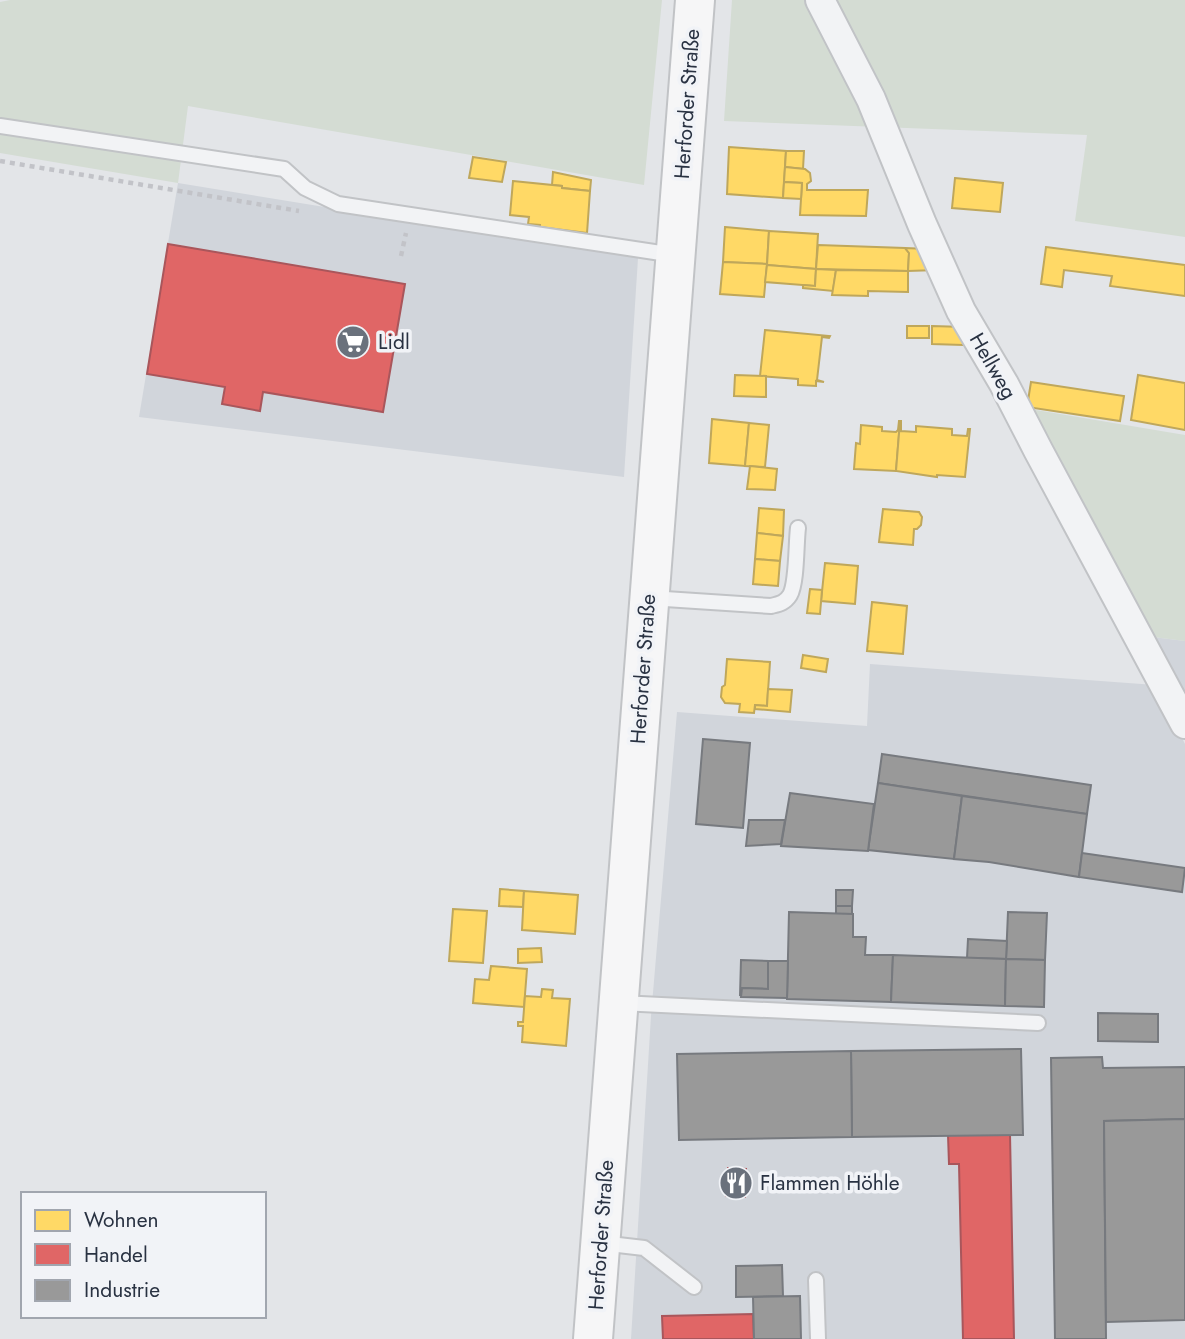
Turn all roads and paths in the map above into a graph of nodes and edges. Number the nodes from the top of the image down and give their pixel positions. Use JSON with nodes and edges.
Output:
{"nodes":[{"id":1,"x":695,"y":0,"type":"edge"},
{"id":2,"x":820,"y":0,"type":"edge"},
{"id":3,"x":0,"y":126,"type":"edge"},
{"id":4,"x":0,"y":161,"type":"edge"},
{"id":5,"x":312,"y":213,"type":"dead end"},
{"id":6,"x":407,"y":229,"type":"dead end"},
{"id":7,"x":675,"y":255,"type":"junction"},
{"id":8,"x":401,"y":256,"type":"dead end"},
{"id":9,"x":798,"y":528,"type":"dead end"},
{"id":10,"x":649,"y":598,"type":"junction"},
{"id":11,"x":1185,"y":724,"type":"edge"},
{"id":12,"x":618,"y":1003,"type":"junction"},
{"id":13,"x":1038,"y":1023,"type":"dead end"},
{"id":14,"x":600,"y":1243,"type":"junction"},
{"id":15,"x":816,"y":1280,"type":"dead end"},
{"id":16,"x":694,"y":1287,"type":"dead end"},
{"id":17,"x":593,"y":1339,"type":"edge"},
{"id":18,"x":818,"y":1339,"type":"edge"}],
"edges":[{"from":1,"to":7,"type":"main road","name":"Herforder Straße"},
{"from":2,"to":11,"type":"street","name":"Hellweg"},
{"from":3,"to":7,"type":"lane"},
{"from":4,"to":5,"type":"path"},
{"from":6,"to":8,"type":"path"},
{"from":7,"to":10,"type":"main road","name":"Herforder Straße"},
{"from":9,"to":10,"type":"lane"},
{"from":10,"to":12,"type":"main road","name":"Herforder Straße"},
{"from":12,"to":13,"type":"lane"},
{"from":12,"to":14,"type":"main road","name":"Herforder Straße"},
{"from":14,"to":16,"type":"lane"},
{"from":14,"to":17,"type":"main road","name":"Herforder Straße"},
{"from":15,"to":18,"type":"lane"}]}
